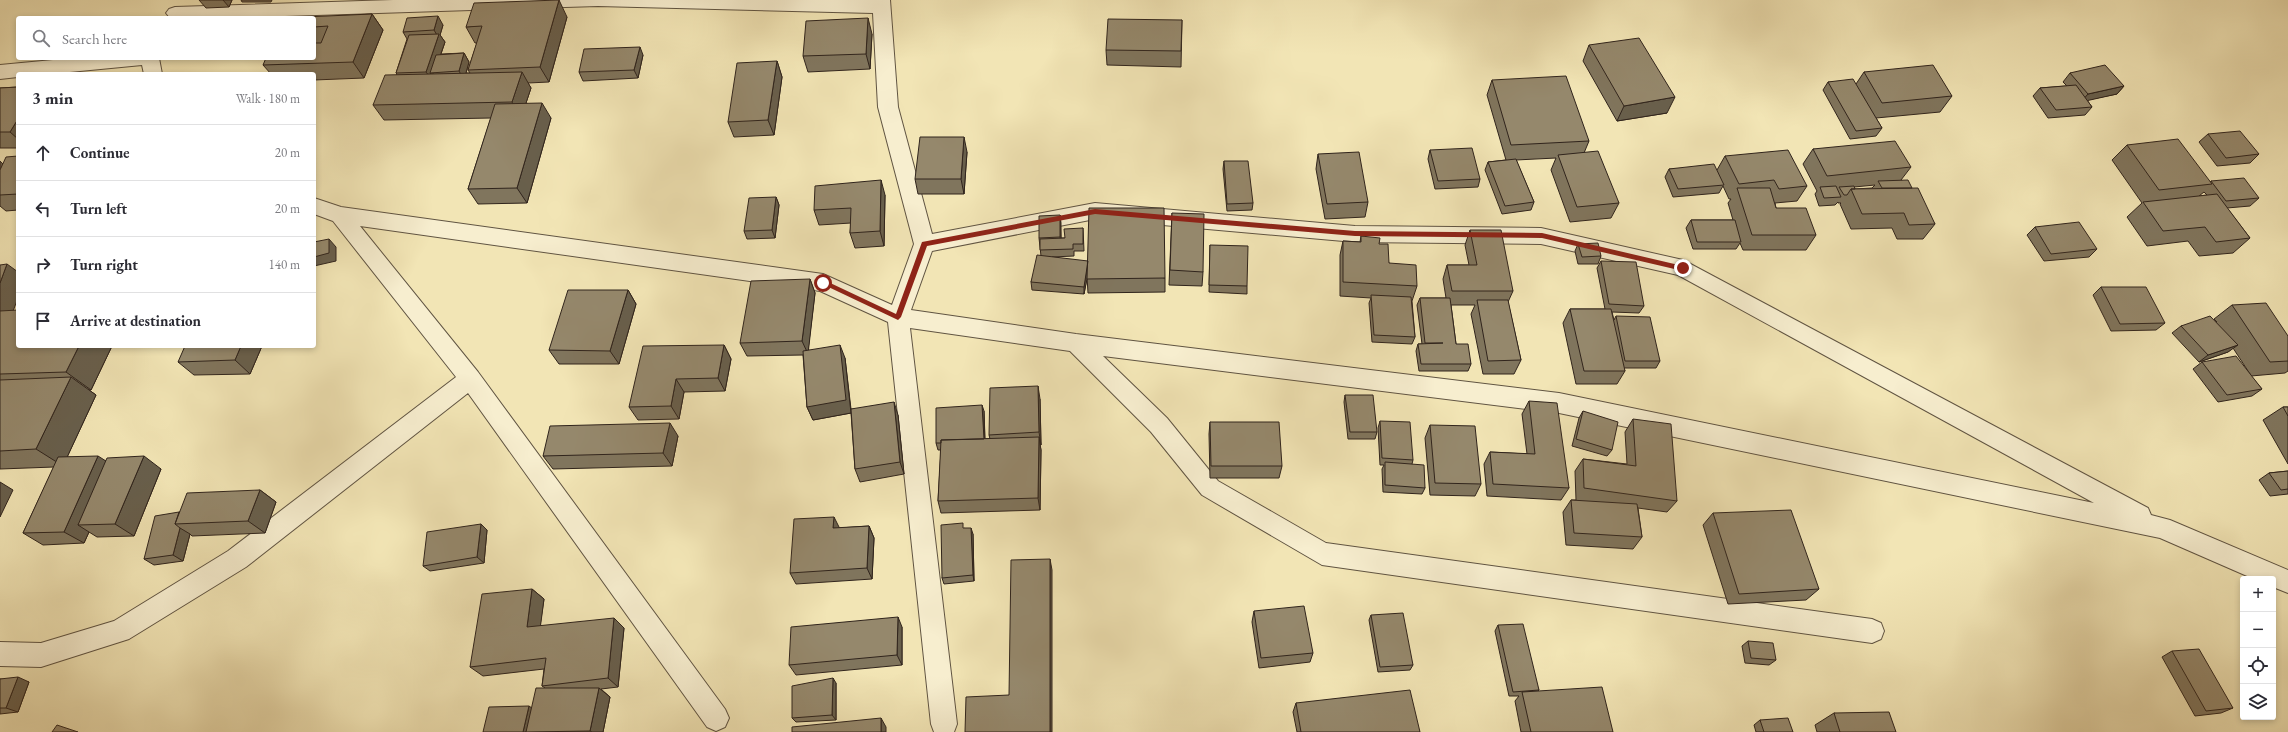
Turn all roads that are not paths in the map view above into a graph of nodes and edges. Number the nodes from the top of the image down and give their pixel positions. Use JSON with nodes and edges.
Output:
{"nodes":[{"id":1,"x":881,"y":4,"type":"edge"},
{"id":2,"x":177,"y":10,"type":"edge"},
{"id":3,"x":123,"y":60,"type":"edge"},
{"id":4,"x":150,"y":60,"type":"edge"},
{"id":5,"x":0,"y":72,"type":"edge"},
{"id":6,"x":153,"y":72,"type":"edge"},
{"id":7,"x":316,"y":207,"type":"edge"},
{"id":8,"x":340,"y":215,"type":"junction"},
{"id":9,"x":924,"y":244,"type":"junction"},
{"id":10,"x":898,"y":317,"type":"junction"},
{"id":11,"x":1076,"y":343,"type":"junction"},
{"id":12,"x":470,"y":379,"type":"junction"},
{"id":13,"x":2162,"y":528,"type":"junction"},
{"id":14,"x":2288,"y":582,"type":"edge"},
{"id":15,"x":1872,"y":632,"type":"dead end"},
{"id":16,"x":0,"y":654,"type":"edge"},
{"id":17,"x":716,"y":718,"type":"dead end"},
{"id":18,"x":944,"y":724,"type":"dead end"}],
"edges":[{"from":1,"to":2,"type":"street"},
{"from":1,"to":9,"type":"street"},
{"from":3,"to":5,"type":"street"},
{"from":4,"to":6,"type":"street"},
{"from":7,"to":8,"type":"street"},
{"from":8,"to":10,"type":"street"},
{"from":8,"to":12,"type":"street"},
{"from":9,"to":10,"type":"street"},
{"from":9,"to":13,"type":"street"},
{"from":10,"to":11,"type":"street"},
{"from":10,"to":18,"type":"street"},
{"from":11,"to":13,"type":"street"},
{"from":11,"to":15,"type":"street"},
{"from":12,"to":16,"type":"street"},
{"from":12,"to":17,"type":"street"},
{"from":13,"to":14,"type":"street"}]}
